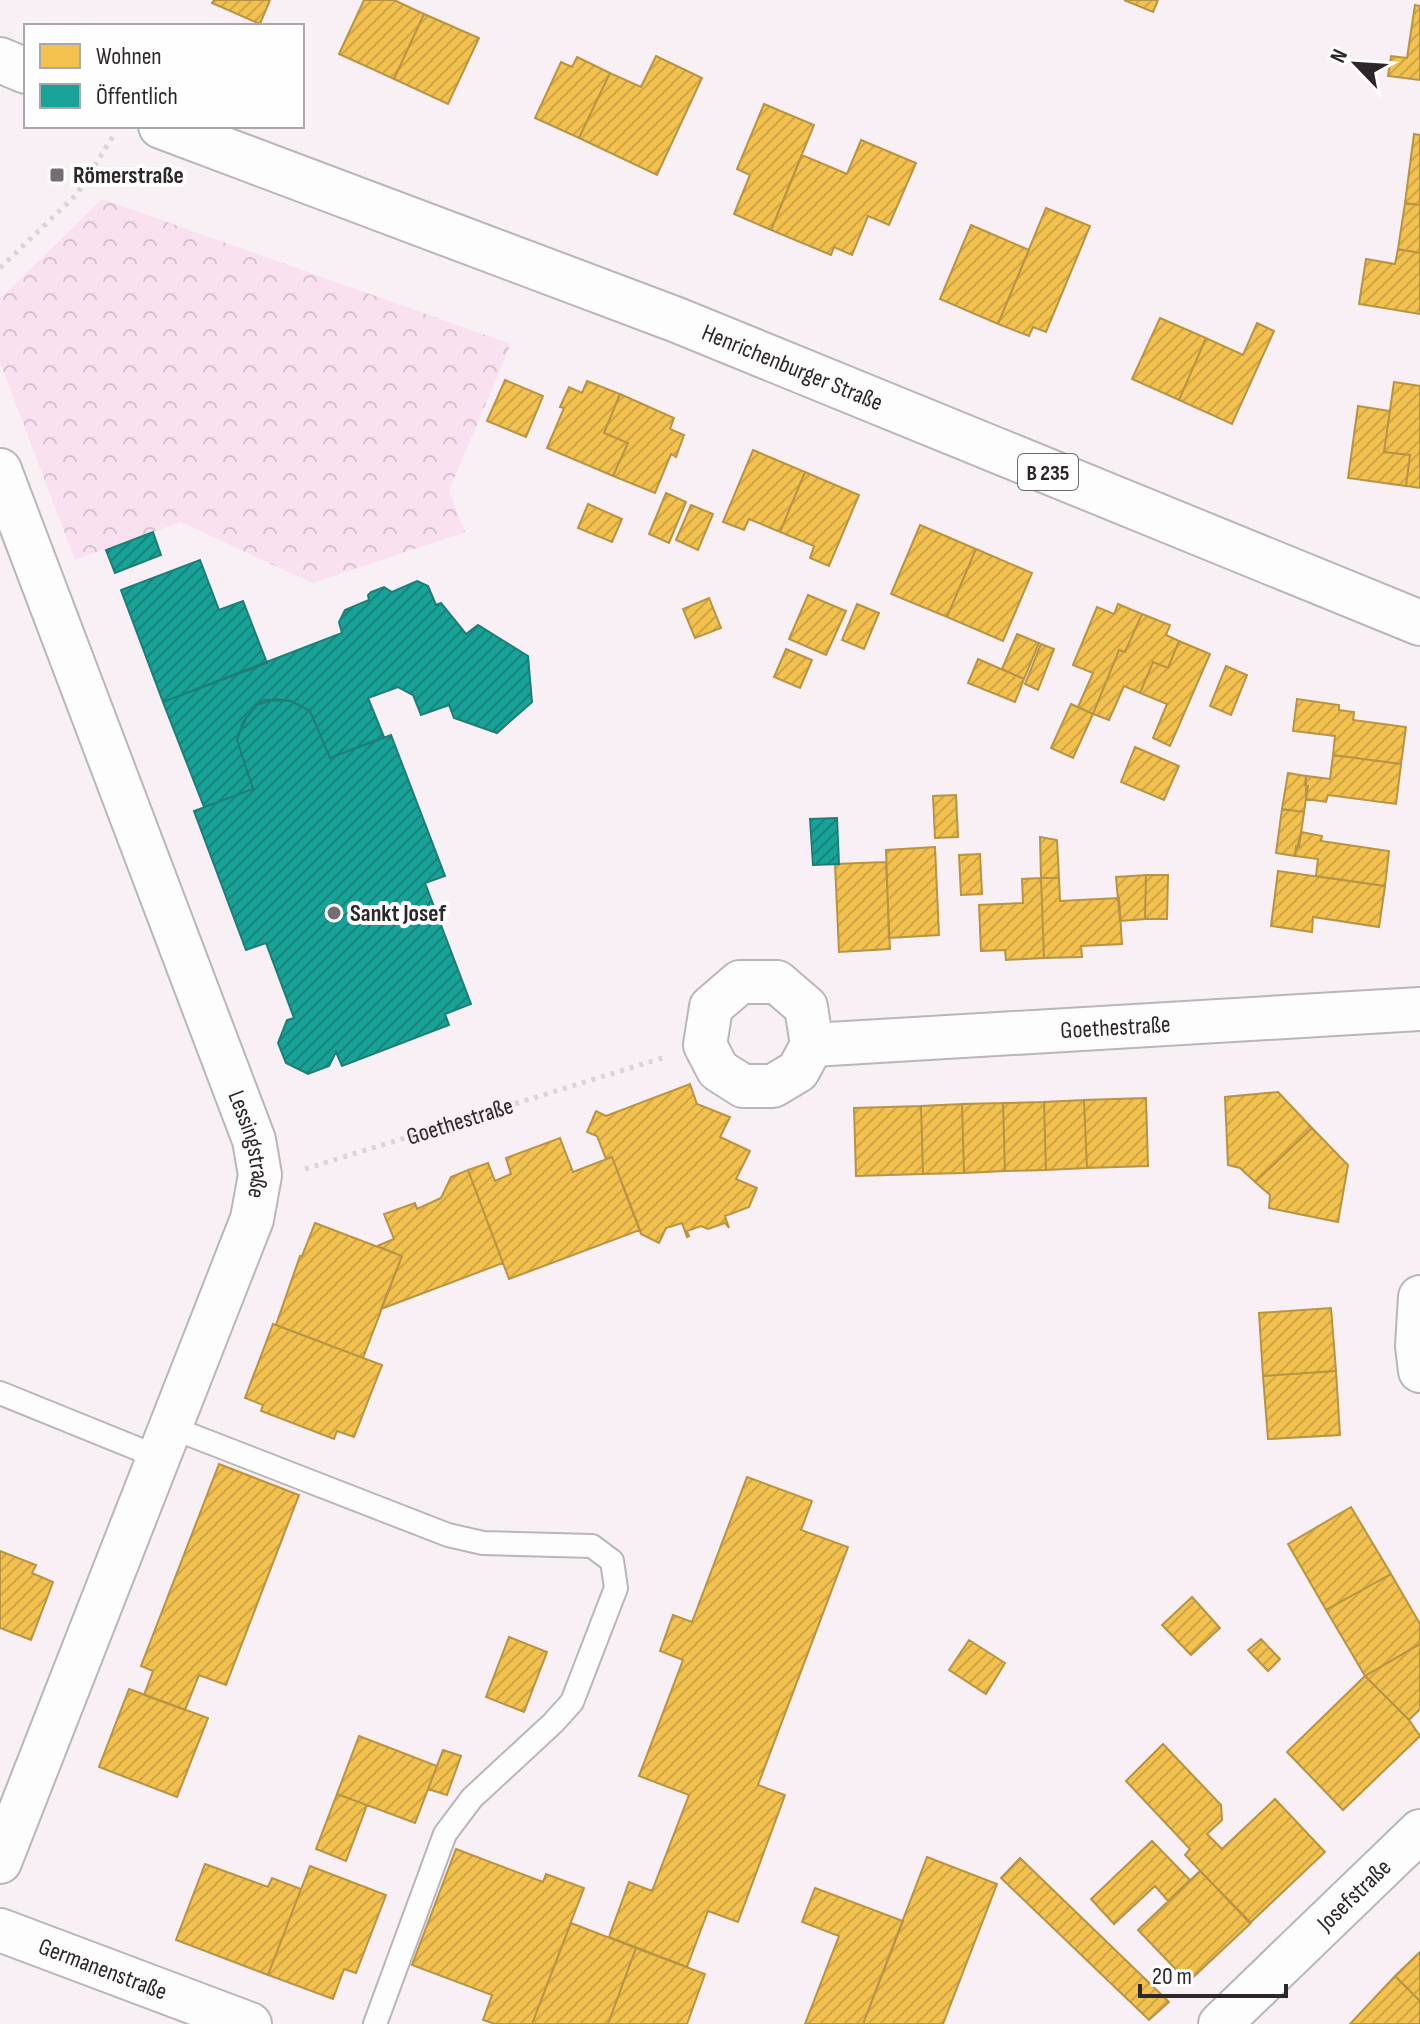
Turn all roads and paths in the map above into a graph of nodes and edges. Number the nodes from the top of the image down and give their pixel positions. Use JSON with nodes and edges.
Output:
{"nodes":[{"id":1,"x":0,"y":60,"type":"edge"},
{"id":2,"x":24,"y":70,"type":"edge"},
{"id":3,"x":118,"y":128,"type":"edge"},
{"id":4,"x":166,"y":128,"type":"edge"},
{"id":5,"x":0,"y":268,"type":"edge"},
{"id":6,"x":0,"y":470,"type":"edge"},
{"id":7,"x":1420,"y":623,"type":"edge"},
{"id":8,"x":1420,"y":1009,"type":"edge"},
{"id":9,"x":705,"y":1045,"type":"junction"},
{"id":10,"x":812,"y":1045,"type":"junction"},
{"id":11,"x":260,"y":1175,"type":"junction"},
{"id":12,"x":1420,"y":1297,"type":"edge"},
{"id":13,"x":1420,"y":1371,"type":"edge"},
{"id":14,"x":0,"y":1393,"type":"edge"},
{"id":15,"x":164,"y":1442,"type":"junction"},
{"id":16,"x":1420,"y":1831,"type":"edge"},
{"id":17,"x":0,"y":1862,"type":"edge"},
{"id":18,"x":0,"y":1930,"type":"edge"},
{"id":19,"x":250,"y":2024,"type":"edge"},
{"id":20,"x":375,"y":2024,"type":"edge"},
{"id":21,"x":1220,"y":2024,"type":"edge"}],
"edges":[{"from":1,"to":2,"type":"main road"},
{"from":3,"to":5,"type":"path"},
{"from":4,"to":7,"type":"main road","name":"Henrichenburger Straße","number":"B 235"},
{"from":6,"to":11,"type":"street","name":"Lessingstraße"},
{"from":8,"to":10,"type":"street","name":"Goethestraße"},
{"from":9,"to":10,"type":"street"},
{"from":9,"to":10,"type":"street"},
{"from":9,"to":11,"type":"path","name":"Goethestraße"},
{"from":11,"to":15,"type":"street","name":"Lessingstraße"},
{"from":12,"to":13,"type":"street"},
{"from":14,"to":15,"type":"lane"},
{"from":15,"to":17,"type":"street","name":"Lessingstraße"},
{"from":15,"to":20,"type":"lane"},
{"from":16,"to":21,"type":"street","name":"Josefstraße"},
{"from":18,"to":19,"type":"street","name":"Germanenstraße"}]}
